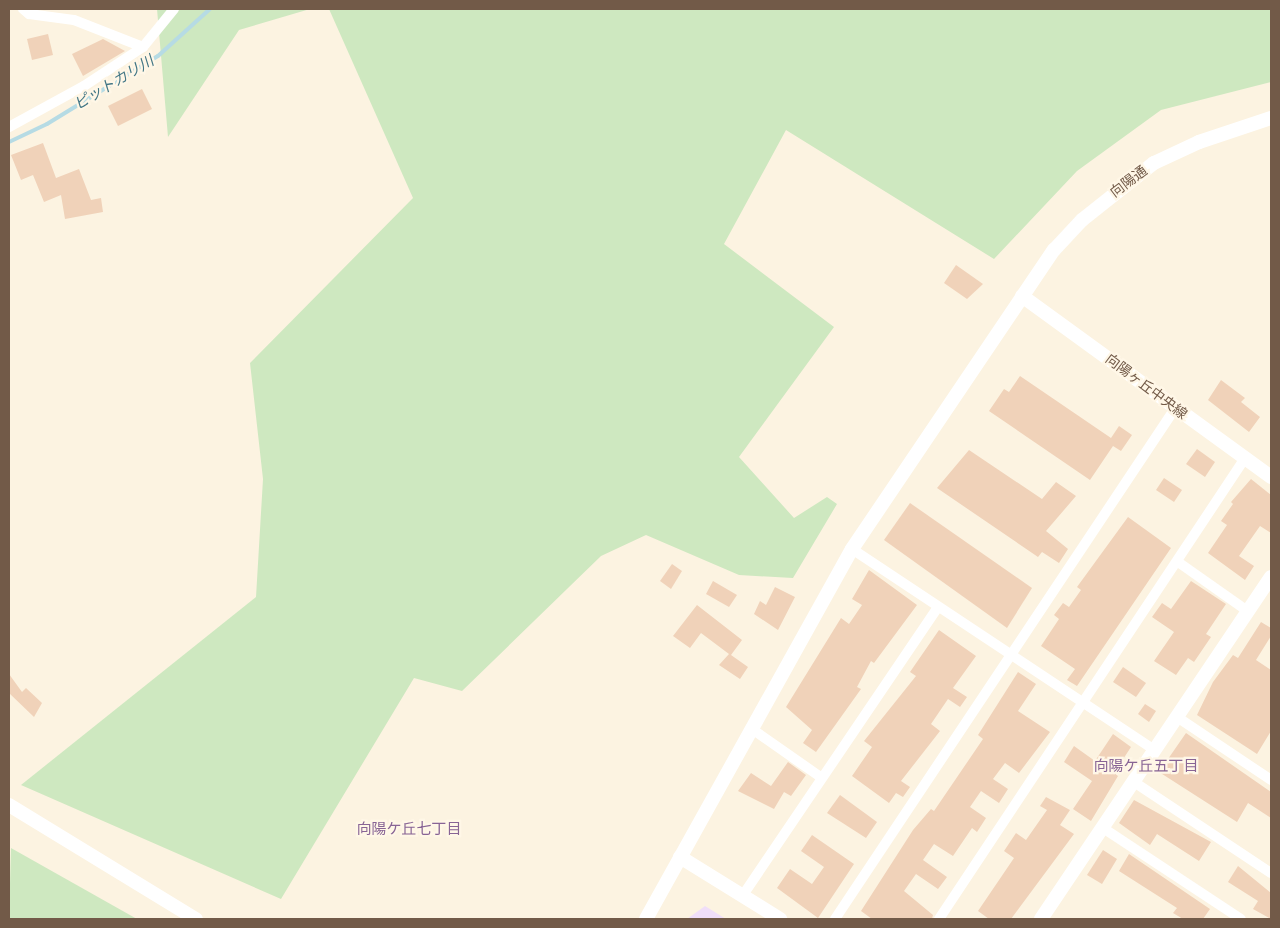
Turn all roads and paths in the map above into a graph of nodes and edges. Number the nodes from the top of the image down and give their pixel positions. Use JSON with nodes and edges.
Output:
{"nodes":[{"id":1,"x":23,"y":9,"type":"edge"},
{"id":2,"x":174,"y":9,"type":"edge"},
{"id":3,"x":143,"y":47,"type":"junction"},
{"id":4,"x":1271,"y":118,"type":"edge"},
{"id":5,"x":9,"y":127,"type":"edge"},
{"id":6,"x":1022,"y":296,"type":"junction"},
{"id":7,"x":1174,"y":410,"type":"junction"},
{"id":8,"x":1245,"y":458,"type":"junction"},
{"id":9,"x":1271,"y":477,"type":"edge"},
{"id":10,"x":852,"y":549,"type":"junction"},
{"id":11,"x":1178,"y":562,"type":"junction"},
{"id":12,"x":1271,"y":577,"type":"edge"},
{"id":13,"x":938,"y":607,"type":"junction"},
{"id":14,"x":1249,"y":612,"type":"junction"},
{"id":15,"x":1011,"y":656,"type":"junction"},
{"id":16,"x":1083,"y":702,"type":"junction"},
{"id":17,"x":1177,"y":717,"type":"junction"},
{"id":18,"x":752,"y":729,"type":"junction"},
{"id":19,"x":1154,"y":750,"type":"junction"},
{"id":20,"x":822,"y":778,"type":"junction"},
{"id":21,"x":1271,"y":780,"type":"edge"},
{"id":22,"x":1134,"y":782,"type":"junction"},
{"id":23,"x":9,"y":805,"type":"edge"},
{"id":24,"x":1103,"y":828,"type":"junction"},
{"id":25,"x":680,"y":857,"type":"junction"},
{"id":26,"x":1271,"y":873,"type":"edge"},
{"id":27,"x":743,"y":895,"type":"junction"},
{"id":28,"x":196,"y":919,"type":"edge"},
{"id":29,"x":646,"y":919,"type":"edge"},
{"id":30,"x":780,"y":919,"type":"edge"},
{"id":31,"x":835,"y":919,"type":"edge"},
{"id":32,"x":939,"y":919,"type":"edge"},
{"id":33,"x":1042,"y":919,"type":"edge"},
{"id":34,"x":1241,"y":919,"type":"edge"}],
"edges":[{"from":1,"to":3,"type":"street"},
{"from":2,"to":3,"type":"street"},
{"from":3,"to":5,"type":"street"},
{"from":4,"to":6,"type":"street","name":"向陽通"},
{"from":6,"to":7,"type":"street","name":"向陽ヶ丘中央線"},
{"from":6,"to":10,"type":"street","name":"向陽通"},
{"from":7,"to":8,"type":"street","name":"向陽ヶ丘中央線"},
{"from":7,"to":15,"type":"street"},
{"from":8,"to":9,"type":"street","name":"向陽ヶ丘中央線"},
{"from":8,"to":11,"type":"street"},
{"from":10,"to":13,"type":"street"},
{"from":10,"to":18,"type":"street","name":"向陽通"},
{"from":11,"to":14,"type":"street"},
{"from":11,"to":16,"type":"street"},
{"from":12,"to":14,"type":"street"},
{"from":13,"to":15,"type":"street"},
{"from":13,"to":20,"type":"street"},
{"from":14,"to":17,"type":"street"},
{"from":15,"to":16,"type":"street"},
{"from":15,"to":31,"type":"street"},
{"from":16,"to":19,"type":"street"},
{"from":16,"to":32,"type":"street"},
{"from":17,"to":19,"type":"street"},
{"from":17,"to":21,"type":"street"},
{"from":18,"to":20,"type":"street"},
{"from":18,"to":25,"type":"street","name":"向陽通"},
{"from":19,"to":22,"type":"street"},
{"from":20,"to":27,"type":"street"},
{"from":22,"to":24,"type":"street"},
{"from":22,"to":26,"type":"street"},
{"from":23,"to":28,"type":"street"},
{"from":24,"to":33,"type":"street"},
{"from":24,"to":34,"type":"street"},
{"from":25,"to":27,"type":"street"},
{"from":25,"to":29,"type":"street","name":"向陽通"},
{"from":27,"to":30,"type":"street"}]}
